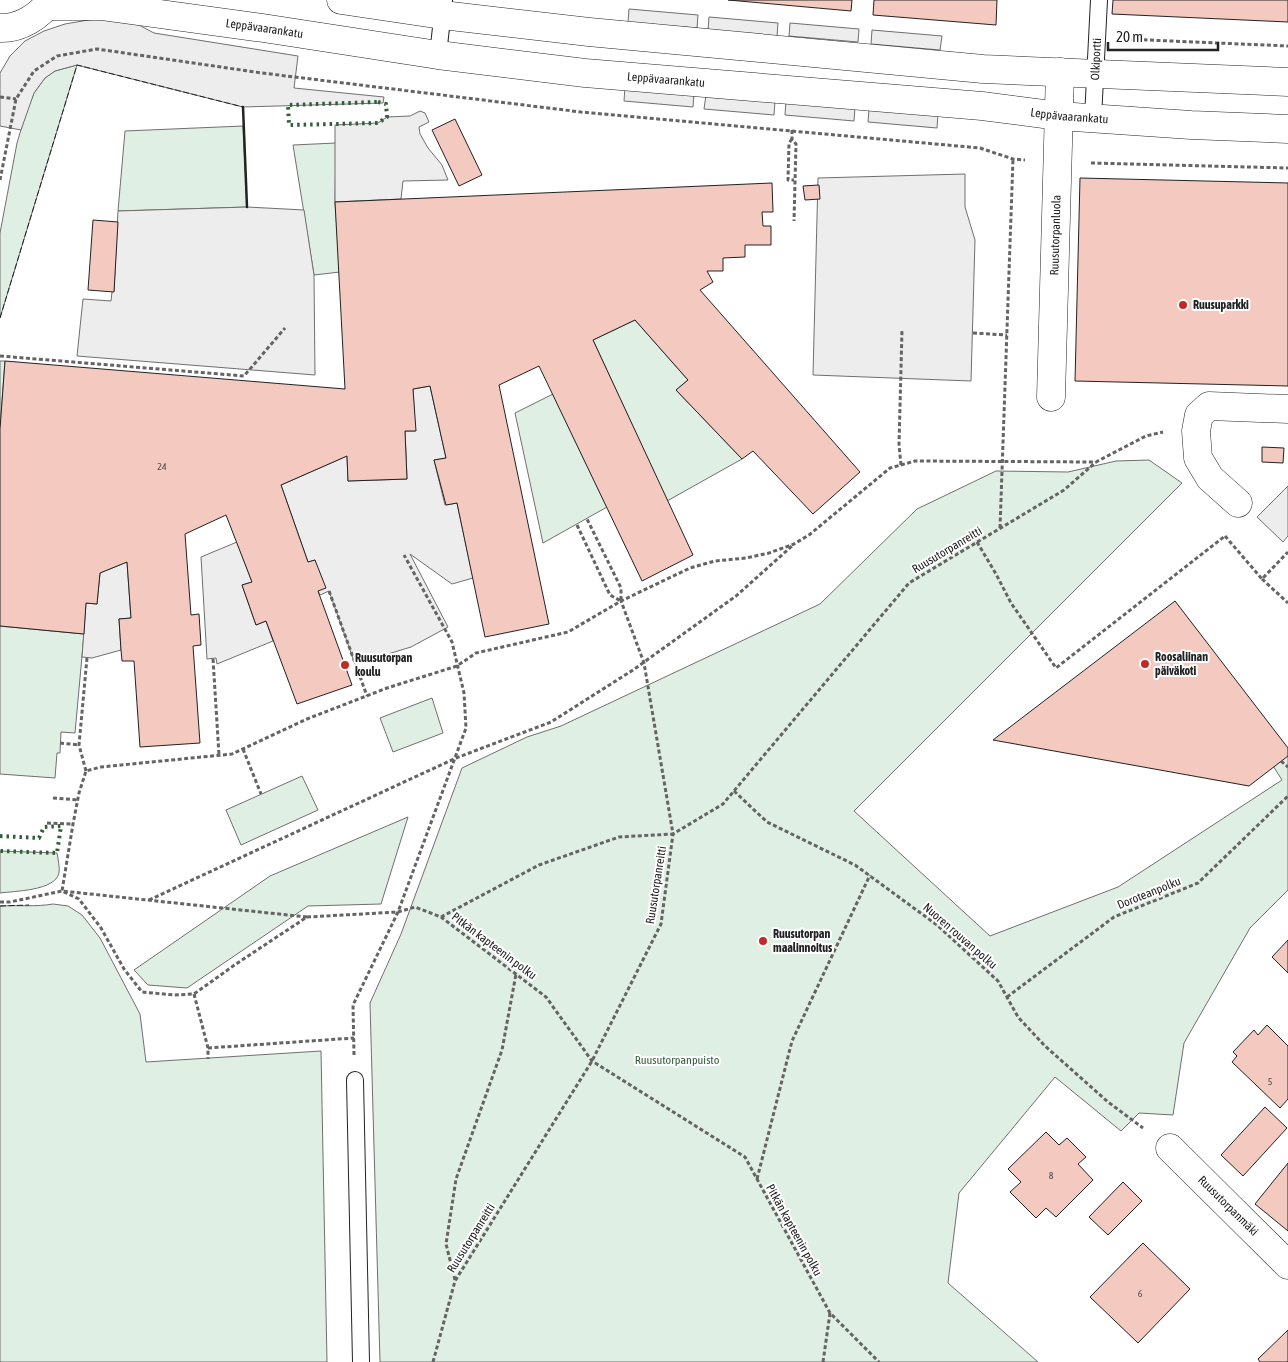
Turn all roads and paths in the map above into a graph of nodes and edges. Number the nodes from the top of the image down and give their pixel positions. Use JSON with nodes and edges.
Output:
{"nodes":[{"id":1,"x":341,"y":0,"type":"edge"},
{"id":2,"x":1099,"y":0,"type":"edge"},
{"id":3,"x":49,"y":3,"type":"edge"},
{"id":4,"x":443,"y":8,"type":"edge"},
{"id":5,"x":2,"y":32,"type":"edge"},
{"id":6,"x":1097,"y":38,"type":"junction"},
{"id":7,"x":1288,"y":46,"type":"edge"},
{"id":8,"x":438,"y":55,"type":"junction"},
{"id":9,"x":1060,"y":72,"type":"junction"},
{"id":10,"x":1095,"y":74,"type":"junction"},
{"id":11,"x":1288,"y":82,"type":"edge"},
{"id":12,"x":0,"y":97,"type":"edge"},
{"id":13,"x":16,"y":99,"type":"junction"},
{"id":14,"x":1059,"y":116,"type":"junction"},
{"id":15,"x":1092,"y":118,"type":"junction"},
{"id":16,"x":1288,"y":129,"type":"edge"},
{"id":17,"x":792,"y":130,"type":"junction"},
{"id":18,"x":792,"y":139,"type":"junction"},
{"id":19,"x":1013,"y":159,"type":"junction"},
{"id":20,"x":1057,"y":162,"type":"junction"},
{"id":21,"x":1288,"y":168,"type":"edge"},
{"id":22,"x":0,"y":180,"type":"edge"},
{"id":23,"x":794,"y":180,"type":"junction"},
{"id":24,"x":794,"y":221,"type":"dead end"},
{"id":25,"x":285,"y":328,"type":"dead end"},
{"id":26,"x":902,"y":330,"type":"dead end"},
{"id":27,"x":973,"y":333,"type":"dead end"},
{"id":28,"x":1007,"y":335,"type":"junction"},
{"id":29,"x":0,"y":356,"type":"edge"},
{"id":30,"x":1051,"y":397,"type":"dead end"},
{"id":31,"x":1288,"y":408,"type":"edge"},
{"id":32,"x":1171,"y":430,"type":"dead end"},
{"id":33,"x":1096,"y":462,"type":"junction"},
{"id":34,"x":1003,"y":463,"type":"junction"},
{"id":35,"x":901,"y":465,"type":"junction"},
{"id":36,"x":1238,"y":503,"type":"dead end"},
{"id":37,"x":587,"y":519,"type":"dead end"},
{"id":38,"x":577,"y":525,"type":"dead end"},
{"id":39,"x":1000,"y":528,"type":"junction"},
{"id":40,"x":977,"y":542,"type":"junction"},
{"id":41,"x":794,"y":544,"type":"junction"},
{"id":42,"x":1288,"y":552,"type":"edge"},
{"id":43,"x":404,"y":556,"type":"dead end"},
{"id":44,"x":1262,"y":579,"type":"junction"},
{"id":45,"x":329,"y":591,"type":"dead end"},
{"id":46,"x":621,"y":601,"type":"junction"},
{"id":47,"x":1288,"y":603,"type":"edge"},
{"id":48,"x":87,"y":658,"type":"dead end"},
{"id":49,"x":213,"y":659,"type":"dead end"},
{"id":50,"x":644,"y":663,"type":"junction"},
{"id":51,"x":458,"y":666,"type":"junction"},
{"id":52,"x":366,"y":696,"type":"junction"},
{"id":53,"x":60,"y":743,"type":"dead end"},
{"id":54,"x":79,"y":745,"type":"junction"},
{"id":55,"x":243,"y":749,"type":"junction"},
{"id":56,"x":219,"y":755,"type":"junction"},
{"id":57,"x":456,"y":758,"type":"junction"},
{"id":58,"x":1281,"y":761,"type":"dead end"},
{"id":59,"x":1288,"y":767,"type":"edge"},
{"id":60,"x":86,"y":771,"type":"junction"},
{"id":61,"x":734,"y":791,"type":"junction"},
{"id":62,"x":261,"y":794,"type":"dead end"},
{"id":63,"x":1288,"y":796,"type":"edge"},
{"id":64,"x":53,"y":798,"type":"dead end"},
{"id":65,"x":78,"y":800,"type":"junction"},
{"id":66,"x":47,"y":823,"type":"dead end"},
{"id":67,"x":73,"y":824,"type":"junction"},
{"id":68,"x":673,"y":834,"type":"junction"},
{"id":69,"x":870,"y":875,"type":"junction"},
{"id":70,"x":62,"y":891,"type":"junction"},
{"id":71,"x":149,"y":900,"type":"junction"},
{"id":72,"x":0,"y":902,"type":"edge"},
{"id":73,"x":398,"y":912,"type":"junction"},
{"id":74,"x":441,"y":916,"type":"junction"},
{"id":75,"x":307,"y":917,"type":"junction"},
{"id":76,"x":516,"y":974,"type":"junction"},
{"id":77,"x":194,"y":994,"type":"junction"},
{"id":78,"x":1008,"y":997,"type":"junction"},
{"id":79,"x":354,"y":1038,"type":"junction"},
{"id":80,"x":208,"y":1048,"type":"junction"},
{"id":81,"x":208,"y":1059,"type":"dead end"},
{"id":82,"x":592,"y":1061,"type":"junction"},
{"id":83,"x":355,"y":1080,"type":"joint"},
{"id":84,"x":1170,"y":1148,"type":"joint"},
{"id":85,"x":756,"y":1179,"type":"junction"},
{"id":86,"x":1288,"y":1265,"type":"edge"},
{"id":87,"x":455,"y":1281,"type":"junction"},
{"id":88,"x":830,"y":1313,"type":"junction"},
{"id":89,"x":361,"y":1362,"type":"edge"},
{"id":90,"x":433,"y":1362,"type":"edge"},
{"id":91,"x":823,"y":1362,"type":"edge"},
{"id":92,"x":879,"y":1362,"type":"edge"}],
"edges":[{"from":1,"to":4,"type":"main road"},
{"from":2,"to":6,"type":"lane","name":"Olkiportti"},
{"from":3,"to":5,"type":"main road"},
{"from":3,"to":8,"type":"main road","name":"Leppävaarankatu"},
{"from":4,"to":8,"type":"lane"},
{"from":4,"to":9,"type":"main road"},
{"from":6,"to":7,"type":"path"},
{"from":6,"to":10,"type":"lane","name":"Olkiportti"},
{"from":8,"to":14,"type":"main road","name":"Leppävaarankatu"},
{"from":9,"to":10,"type":"main road"},
{"from":9,"to":14,"type":"main road","name":"Ruusutorpanluola"},
{"from":10,"to":11,"type":"main road"},
{"from":10,"to":15,"type":"lane","name":"Olkiportti"},
{"from":12,"to":13,"type":"path"},
{"from":13,"to":17,"type":"path"},
{"from":13,"to":22,"type":"path"},
{"from":14,"to":15,"type":"main road","name":"Leppävaarankatu"},
{"from":14,"to":20,"type":"main road","name":"Ruusutorpanluola"},
{"from":15,"to":16,"type":"main road","name":"Leppävaarankatu"},
{"from":17,"to":18,"type":"path"},
{"from":17,"to":19,"type":"path"},
{"from":18,"to":23,"type":"path"},
{"from":18,"to":23,"type":"path"},
{"from":19,"to":20,"type":"path"},
{"from":19,"to":28,"type":"path"},
{"from":20,"to":21,"type":"path"},
{"from":20,"to":30,"type":"main road","name":"Ruusutorpanluola"},
{"from":23,"to":24,"type":"path"},
{"from":25,"to":29,"type":"path"},
{"from":26,"to":35,"type":"path"},
{"from":27,"to":28,"type":"path"},
{"from":28,"to":34,"type":"path"},
{"from":31,"to":36,"type":"main road"},
{"from":32,"to":33,"type":"path"},
{"from":33,"to":34,"type":"path"},
{"from":33,"to":39,"type":"path","name":"Ruusutorpanreitti"},
{"from":34,"to":35,"type":"path"},
{"from":34,"to":39,"type":"path"},
{"from":35,"to":41,"type":"path"},
{"from":37,"to":46,"type":"path"},
{"from":38,"to":46,"type":"path"},
{"from":39,"to":40,"type":"path","name":"Ruusutorpanreitti"},
{"from":40,"to":44,"type":"path"},
{"from":40,"to":61,"type":"path","name":"Ruusutorpanreitti"},
{"from":41,"to":46,"type":"path"},
{"from":41,"to":50,"type":"path"},
{"from":42,"to":44,"type":"path"},
{"from":43,"to":51,"type":"path"},
{"from":44,"to":47,"type":"path"},
{"from":45,"to":52,"type":"path"},
{"from":46,"to":50,"type":"path"},
{"from":46,"to":51,"type":"path"},
{"from":48,"to":54,"type":"path"},
{"from":49,"to":56,"type":"path"},
{"from":50,"to":57,"type":"path"},
{"from":50,"to":68,"type":"path"},
{"from":51,"to":52,"type":"path"},
{"from":51,"to":57,"type":"path"},
{"from":52,"to":55,"type":"path"},
{"from":53,"to":54,"type":"path"},
{"from":54,"to":60,"type":"path"},
{"from":55,"to":56,"type":"path"},
{"from":55,"to":62,"type":"path"},
{"from":56,"to":60,"type":"path"},
{"from":57,"to":71,"type":"path"},
{"from":57,"to":73,"type":"path"},
{"from":58,"to":59,"type":"path"},
{"from":60,"to":65,"type":"path"},
{"from":61,"to":68,"type":"path","name":"Ruusutorpanreitti"},
{"from":61,"to":69,"type":"path","name":"Nuoren rouvan polku"},
{"from":63,"to":78,"type":"path","name":"Doroteanpolku"},
{"from":64,"to":65,"type":"path"},
{"from":65,"to":67,"type":"path"},
{"from":66,"to":67,"type":"path"},
{"from":67,"to":70,"type":"path"},
{"from":68,"to":74,"type":"path"},
{"from":68,"to":82,"type":"path","name":"Ruusutorpanreitti"},
{"from":69,"to":78,"type":"path","name":"Nuoren rouvan polku"},
{"from":69,"to":85,"type":"path"},
{"from":70,"to":71,"type":"path","name":"Pitkän kapteenin polku"},
{"from":70,"to":72,"type":"path"},
{"from":70,"to":77,"type":"path"},
{"from":71,"to":75,"type":"path","name":"Pitkän kapteenin polku"},
{"from":73,"to":74,"type":"path","name":"Pitkän kapteenin polku"},
{"from":73,"to":75,"type":"path","name":"Pitkän kapteenin polku"},
{"from":73,"to":79,"type":"path"},
{"from":74,"to":76,"type":"path","name":"Pitkän kapteenin polku"},
{"from":75,"to":77,"type":"path"},
{"from":76,"to":82,"type":"path","name":"Pitkän kapteenin polku"},
{"from":76,"to":87,"type":"path"},
{"from":77,"to":80,"type":"path"},
{"from":78,"to":84,"type":"path","name":"Nuoren rouvan polku"},
{"from":79,"to":80,"type":"path"},
{"from":79,"to":83,"type":"path"},
{"from":80,"to":81,"type":"path"},
{"from":82,"to":85,"type":"path","name":"Pitkän kapteenin polku"},
{"from":82,"to":87,"type":"path","name":"Ruusutorpanreitti"},
{"from":83,"to":89,"type":"lane"},
{"from":84,"to":86,"type":"main road","name":"Ruusutorpanmäki"},
{"from":85,"to":88,"type":"path","name":"Pitkän kapteenin polku"},
{"from":87,"to":90,"type":"path","name":"Ruusutorpanreitti"},
{"from":88,"to":91,"type":"path"},
{"from":88,"to":92,"type":"path","name":"Pitkän kapteenin polku"}]}
